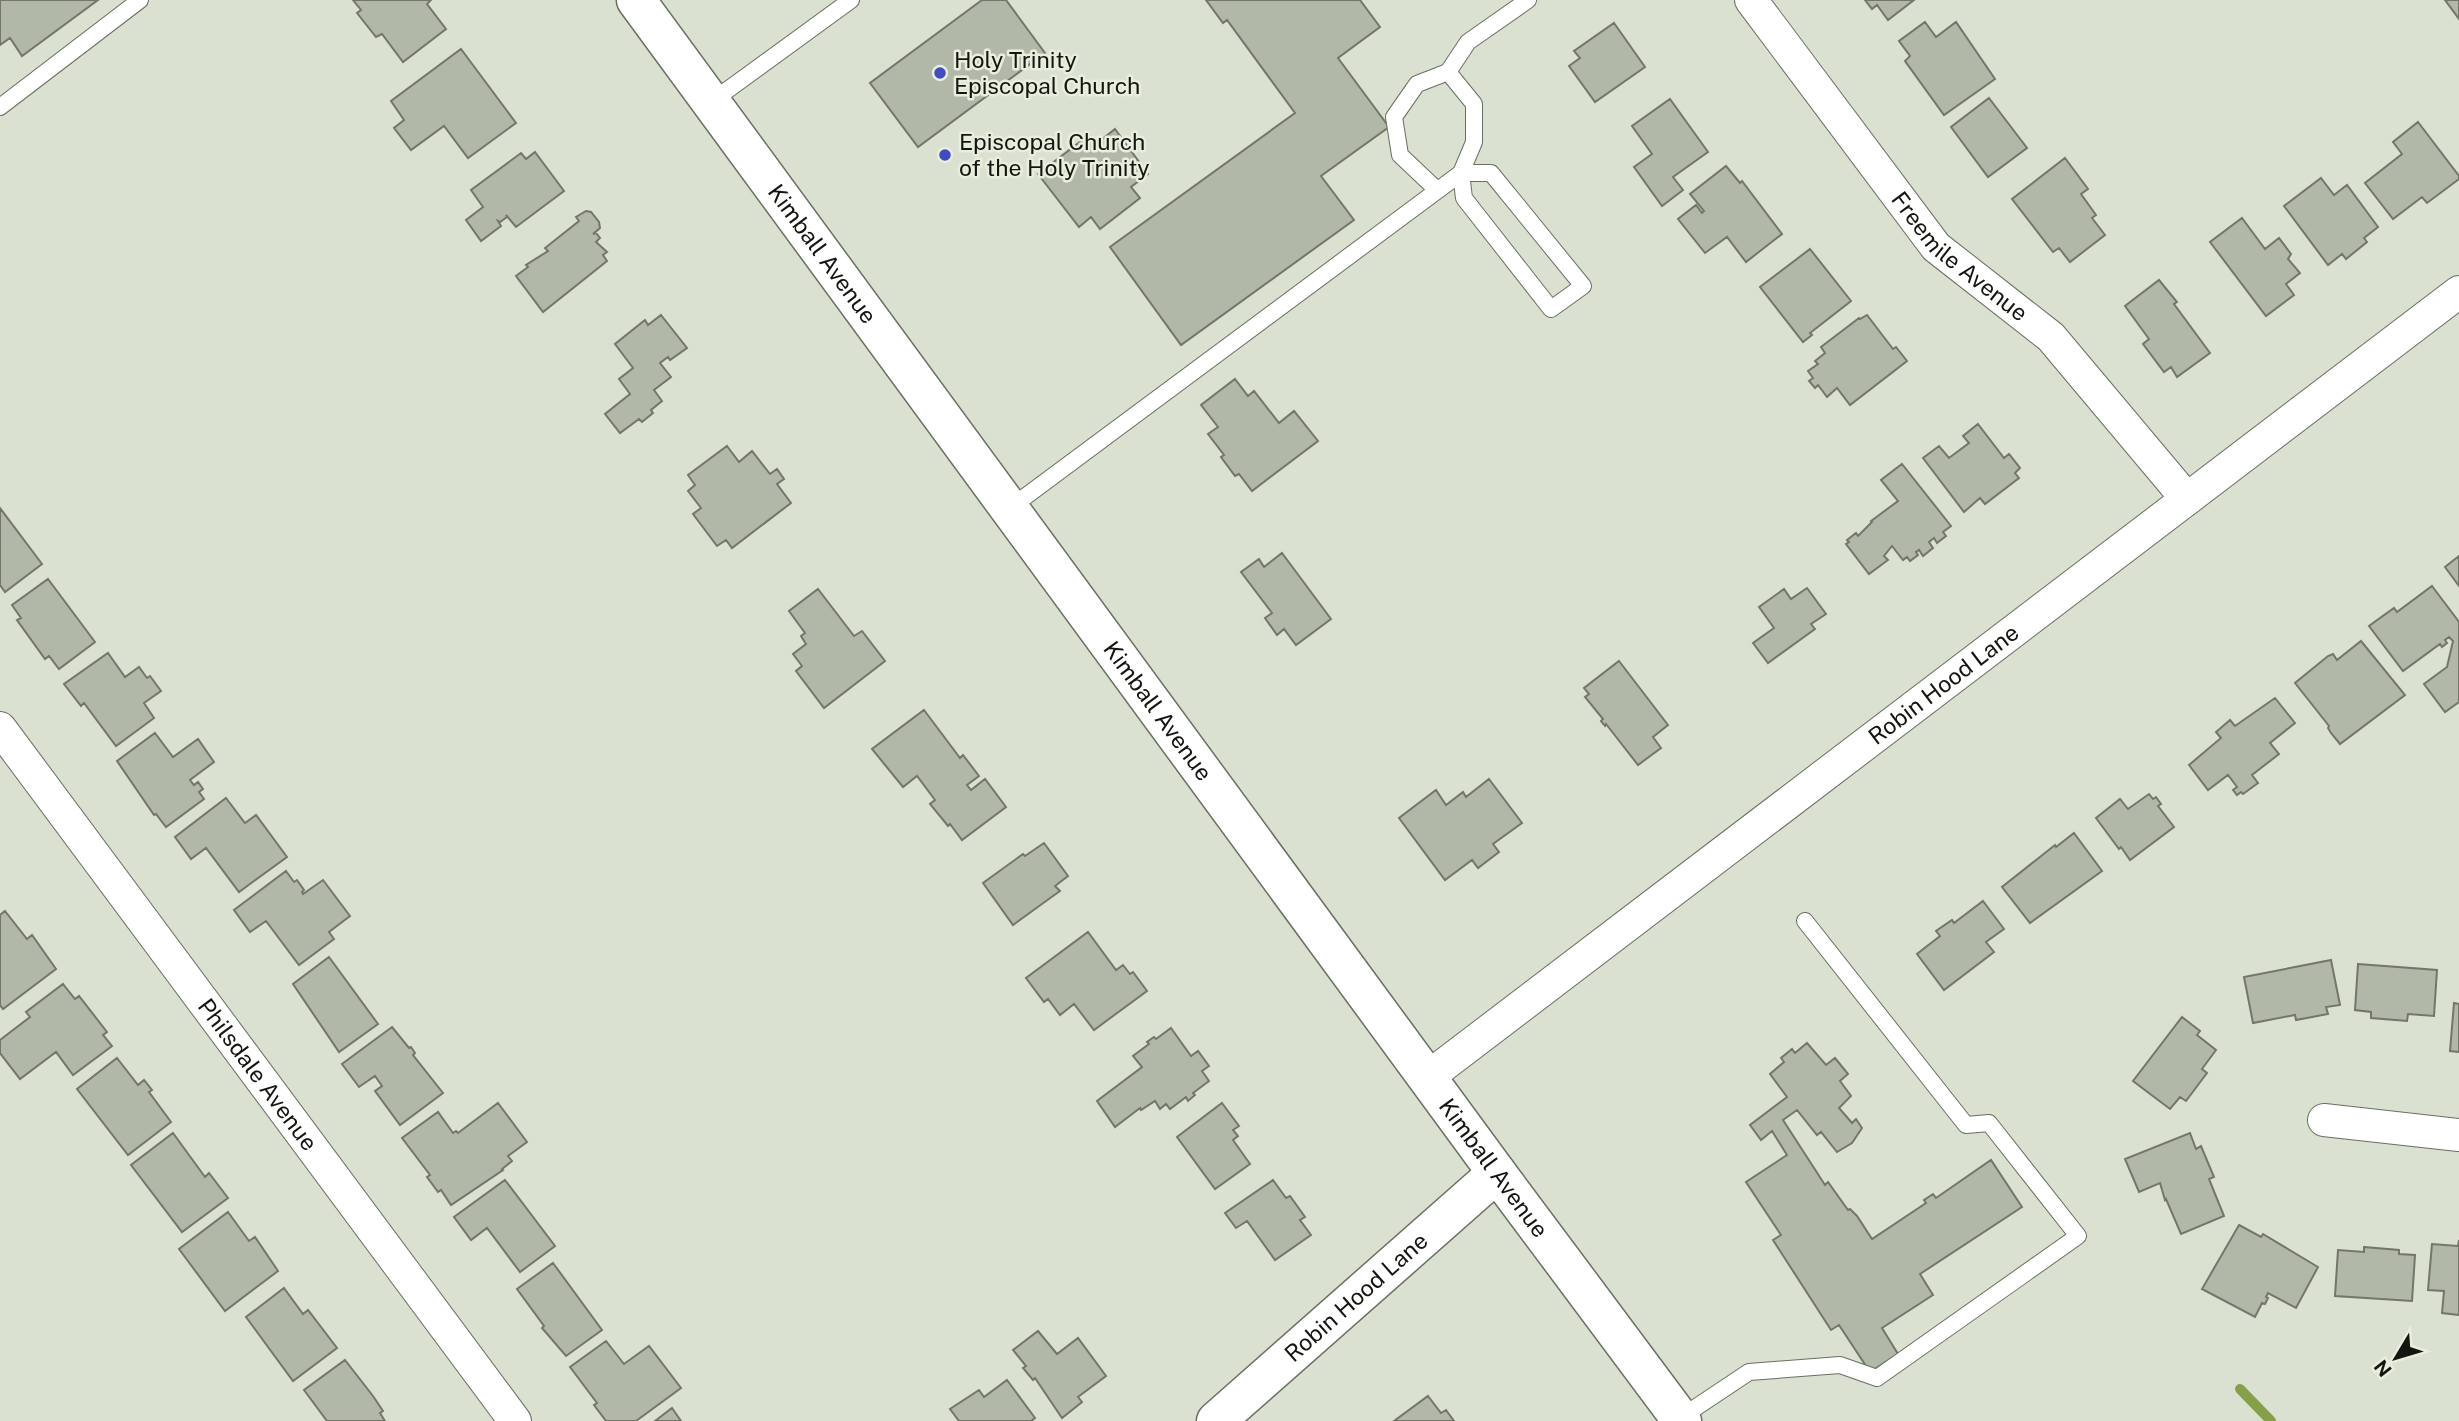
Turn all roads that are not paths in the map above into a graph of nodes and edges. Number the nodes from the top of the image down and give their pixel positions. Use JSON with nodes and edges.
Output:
{"nodes":[{"id":1,"x":140,"y":0,"type":"edge"},
{"id":2,"x":636,"y":0,"type":"edge"},
{"id":3,"x":851,"y":0,"type":"edge"},
{"id":4,"x":1528,"y":0,"type":"edge"},
{"id":5,"x":1751,"y":0,"type":"edge"},
{"id":6,"x":1448,"y":72,"type":"junction"},
{"id":7,"x":711,"y":102,"type":"junction"},
{"id":8,"x":0,"y":107,"type":"edge"},
{"id":9,"x":1461,"y":173,"type":"junction"},
{"id":10,"x":1437,"y":190,"type":"junction"},
{"id":11,"x":2459,"y":292,"type":"edge"},
{"id":12,"x":2187,"y":499,"type":"junction"},
{"id":13,"x":1010,"y":508,"type":"junction"},
{"id":14,"x":0,"y":728,"type":"edge"},
{"id":15,"x":1805,"y":921,"type":"dead end"},
{"id":16,"x":1428,"y":1077,"type":"junction"},
{"id":17,"x":2324,"y":1120,"type":"dead end"},
{"id":18,"x":2459,"y":1135,"type":"edge"},
{"id":19,"x":1497,"y":1173,"type":"junction"},
{"id":20,"x":1681,"y":1420,"type":"edge"},
{"id":21,"x":514,"y":1421,"type":"edge"},
{"id":22,"x":1216,"y":1421,"type":"edge"}],
"edges":[{"from":1,"to":8,"type":"lane"},
{"from":2,"to":7,"type":"main road","name":"Kimball Avenue"},
{"from":3,"to":7,"type":"lane"},
{"from":4,"to":6,"type":"lane"},
{"from":5,"to":12,"type":"street","name":"Freemile Avenue"},
{"from":6,"to":9,"type":"lane"},
{"from":6,"to":10,"type":"lane"},
{"from":7,"to":13,"type":"main road","name":"Kimball Avenue"},
{"from":9,"to":9,"type":"lane"},
{"from":9,"to":10,"type":"lane"},
{"from":10,"to":13,"type":"lane"},
{"from":11,"to":12,"type":"street","name":"Robin Hood Lane"},
{"from":12,"to":16,"type":"street","name":"Robin Hood Lane"},
{"from":13,"to":16,"type":"main road","name":"Kimball Avenue"},
{"from":14,"to":21,"type":"street","name":"Philsdale Avenue"},
{"from":15,"to":20,"type":"lane"},
{"from":16,"to":19,"type":"main road","name":"Kimball Avenue"},
{"from":17,"to":18,"type":"street"},
{"from":19,"to":20,"type":"main road","name":"Kimball Avenue"},
{"from":19,"to":22,"type":"main road","name":"Robin Hood Lane"}]}
